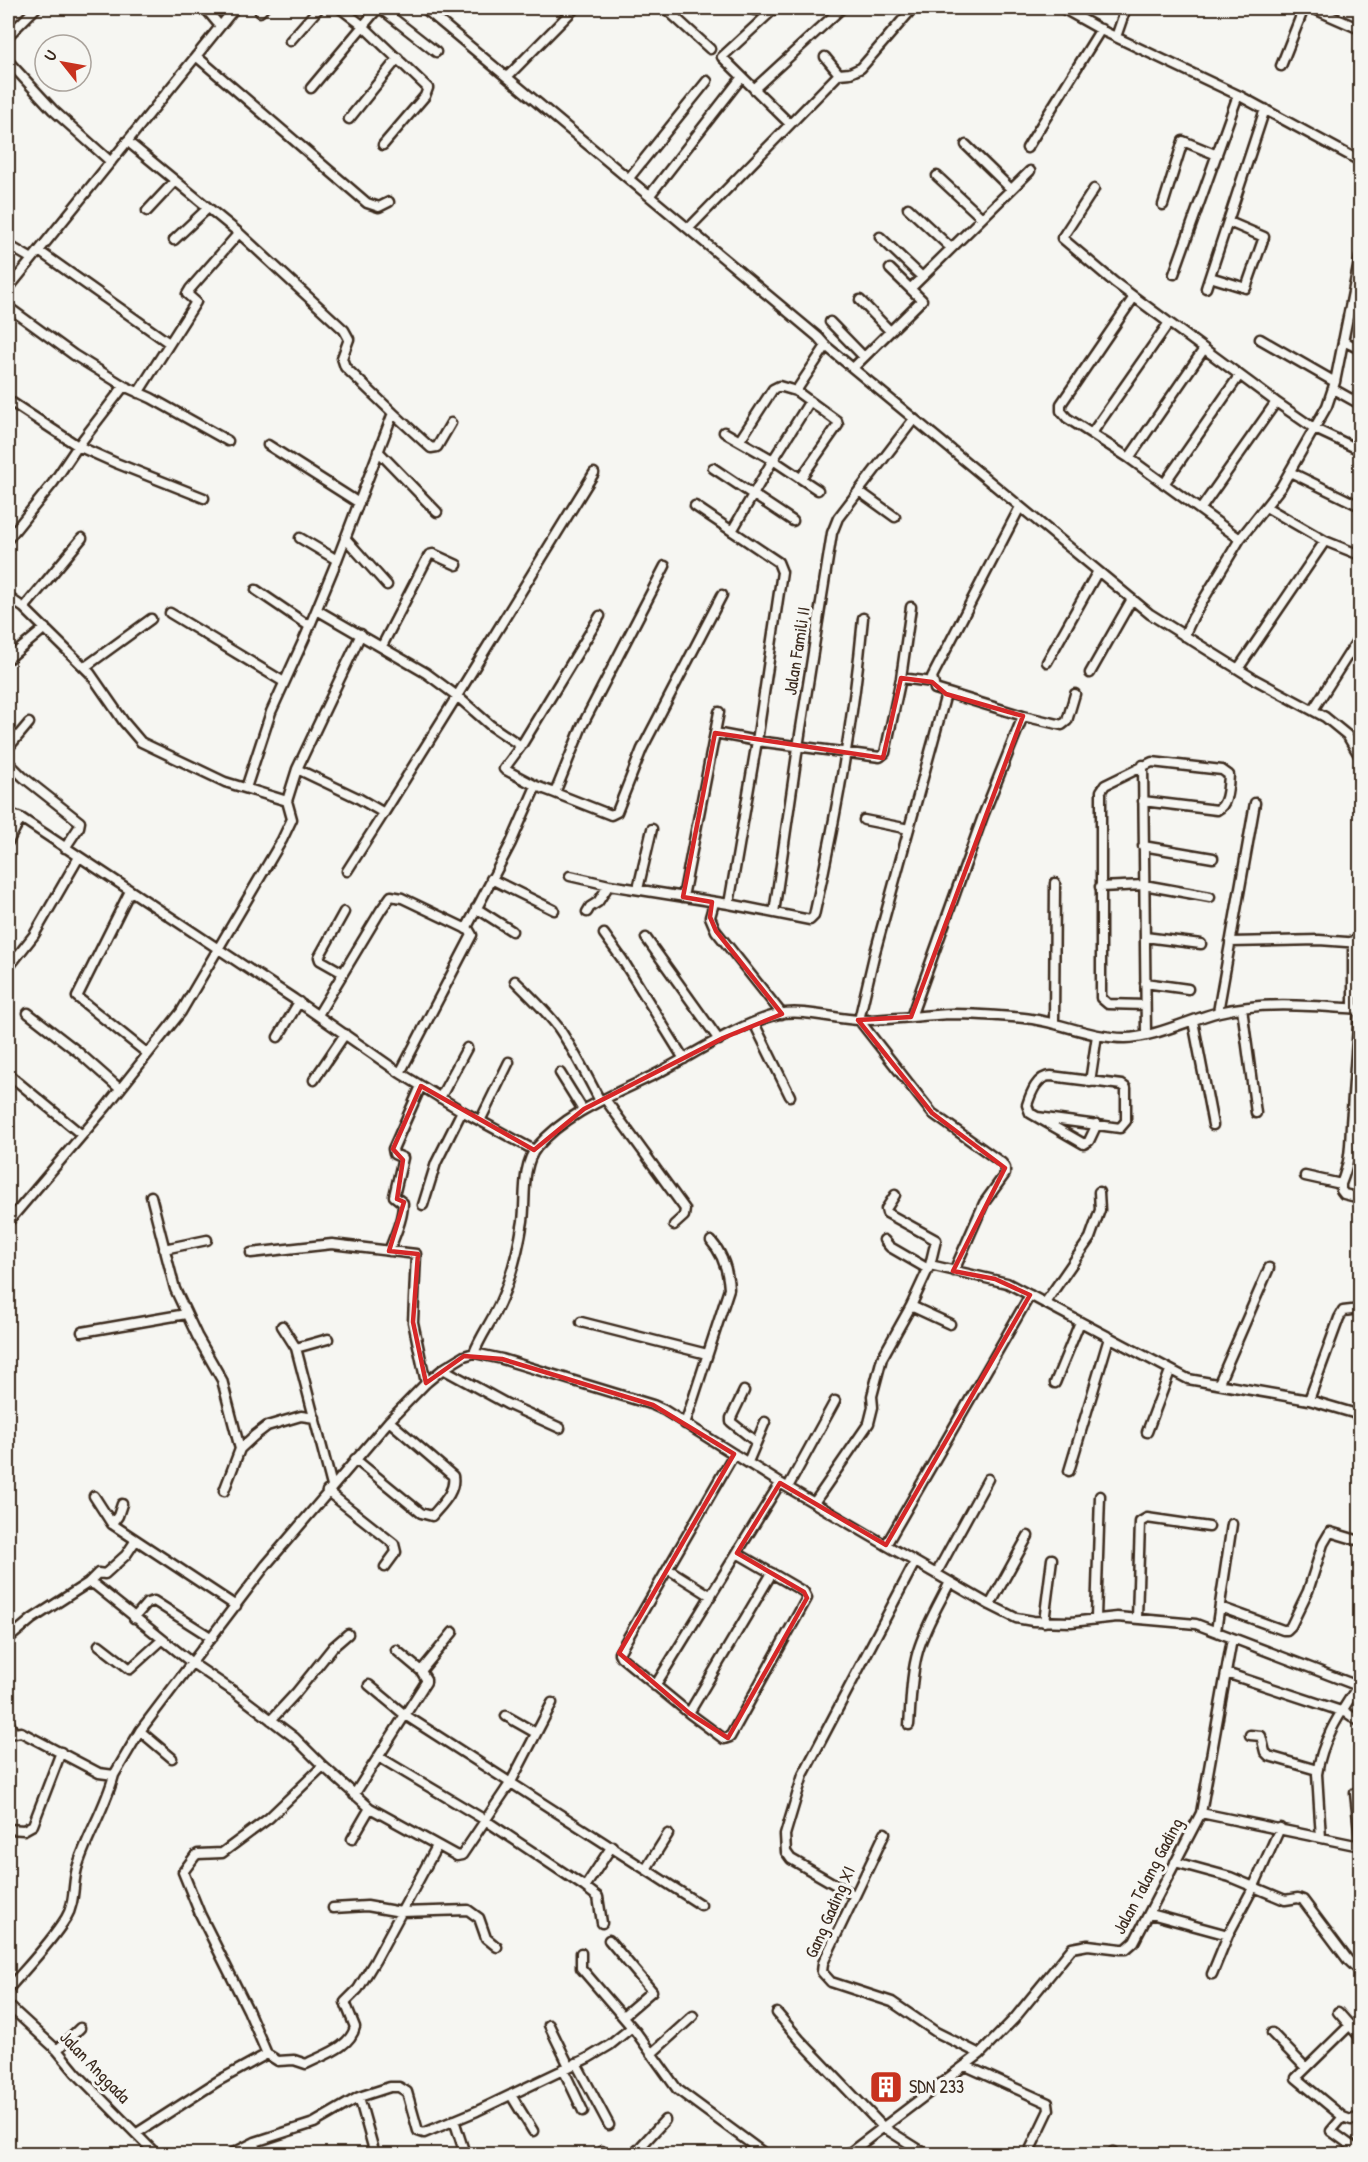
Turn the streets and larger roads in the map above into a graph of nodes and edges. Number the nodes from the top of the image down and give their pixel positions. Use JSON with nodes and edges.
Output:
{"nodes":[{"id":1,"x":36,"y":8,"type":"edge"},
{"id":2,"x":204,"y":8,"type":"edge"},
{"id":3,"x":236,"y":8,"type":"edge"},
{"id":4,"x":319,"y":8,"type":"edge"},
{"id":5,"x":340,"y":8,"type":"edge"},
{"id":6,"x":379,"y":8,"type":"edge"},
{"id":7,"x":424,"y":8,"type":"edge"},
{"id":8,"x":575,"y":8,"type":"edge"},
{"id":9,"x":665,"y":8,"type":"edge"},
{"id":10,"x":775,"y":8,"type":"edge"},
{"id":11,"x":842,"y":8,"type":"edge"},
{"id":12,"x":913,"y":8,"type":"edge"},
{"id":13,"x":1062,"y":8,"type":"edge"},
{"id":14,"x":1126,"y":8,"type":"edge"},
{"id":15,"x":1304,"y":8,"type":"edge"},
{"id":16,"x":1312,"y":8,"type":"edge"},
{"id":17,"x":362,"y":25,"type":"junction"},
{"id":18,"x":220,"y":26,"type":"junction"},
{"id":19,"x":1101,"y":29,"type":"junction"},
{"id":20,"x":1360,"y":29,"type":"edge"},
{"id":21,"x":8,"y":36,"type":"edge"},
{"id":22,"x":1116,"y":37,"type":"junction"},
{"id":23,"x":290,"y":41,"type":"dead end"},
{"id":24,"x":710,"y":49,"type":"dead end"},
{"id":25,"x":436,"y":52,"type":"dead end"},
{"id":26,"x":825,"y":57,"type":"dead end"},
{"id":27,"x":198,"y":58,"type":"junction"},
{"id":28,"x":398,"y":58,"type":"junction"},
{"id":29,"x":8,"y":61,"type":"edge"},
{"id":30,"x":1281,"y":66,"type":"dead end"},
{"id":31,"x":839,"y":74,"type":"junction"},
{"id":32,"x":507,"y":77,"type":"junction"},
{"id":33,"x":742,"y":77,"type":"junction"},
{"id":34,"x":707,"y":81,"type":"dead end"},
{"id":35,"x":311,"y":88,"type":"dead end"},
{"id":36,"x":754,"y":89,"type":"junction"},
{"id":37,"x":1238,"y":95,"type":"junction"},
{"id":38,"x":1265,"y":109,"type":"junction"},
{"id":39,"x":349,"y":119,"type":"dead end"},
{"id":40,"x":790,"y":124,"type":"junction"},
{"id":41,"x":132,"y":145,"type":"junction"},
{"id":42,"x":383,"y":145,"type":"dead end"},
{"id":43,"x":966,"y":145,"type":"dead end"},
{"id":44,"x":1027,"y":148,"type":"dead end"},
{"id":45,"x":1217,"y":155,"type":"junction"},
{"id":46,"x":111,"y":162,"type":"junction"},
{"id":47,"x":1360,"y":162,"type":"edge"},
{"id":48,"x":1030,"y":171,"type":"dead end"},
{"id":49,"x":938,"y":176,"type":"dead end"},
{"id":50,"x":629,"y":178,"type":"junction"},
{"id":51,"x":175,"y":181,"type":"junction"},
{"id":52,"x":1011,"y":189,"type":"junction"},
{"id":53,"x":1094,"y":189,"type":"dead end"},
{"id":54,"x":650,"y":195,"type":"junction"},
{"id":55,"x":389,"y":202,"type":"dead end"},
{"id":56,"x":1162,"y":205,"type":"dead end"},
{"id":57,"x":208,"y":208,"type":"junction"},
{"id":58,"x":908,"y":208,"type":"dead end"},
{"id":59,"x":8,"y":210,"type":"edge"},
{"id":60,"x":147,"y":211,"type":"dead end"},
{"id":61,"x":8,"y":215,"type":"edge"},
{"id":62,"x":982,"y":218,"type":"junction"},
{"id":63,"x":1229,"y":222,"type":"junction"},
{"id":64,"x":689,"y":228,"type":"junction"},
{"id":65,"x":239,"y":233,"type":"junction"},
{"id":66,"x":880,"y":237,"type":"dead end"},
{"id":67,"x":174,"y":240,"type":"dead end"},
{"id":68,"x":8,"y":245,"type":"edge"},
{"id":69,"x":951,"y":248,"type":"junction"},
{"id":70,"x":40,"y":252,"type":"junction"},
{"id":71,"x":1360,"y":256,"type":"edge"},
{"id":72,"x":32,"y":260,"type":"junction"},
{"id":73,"x":890,"y":269,"type":"dead end"},
{"id":74,"x":1174,"y":274,"type":"dead end"},
{"id":75,"x":1210,"y":277,"type":"junction"},
{"id":76,"x":922,"y":278,"type":"junction"},
{"id":77,"x":911,"y":288,"type":"junction"},
{"id":78,"x":1206,"y":288,"type":"dead end"},
{"id":79,"x":8,"y":289,"type":"edge"},
{"id":80,"x":1134,"y":297,"type":"junction"},
{"id":81,"x":1356,"y":299,"type":"edge"},
{"id":82,"x":860,"y":300,"type":"dead end"},
{"id":83,"x":8,"y":307,"type":"edge"},
{"id":84,"x":830,"y":322,"type":"dead end"},
{"id":85,"x":1168,"y":324,"type":"junction"},
{"id":86,"x":890,"y":331,"type":"junction"},
{"id":87,"x":1260,"y":339,"type":"dead end"},
{"id":88,"x":1343,"y":341,"type":"junction"},
{"id":89,"x":169,"y":343,"type":"junction"},
{"id":90,"x":826,"y":346,"type":"junction"},
{"id":91,"x":1204,"y":349,"type":"junction"},
{"id":92,"x":1360,"y":349,"type":"edge"},
{"id":93,"x":864,"y":357,"type":"junction"},
{"id":94,"x":853,"y":368,"type":"junction"},
{"id":95,"x":1239,"y":376,"type":"junction"},
{"id":96,"x":124,"y":386,"type":"junction"},
{"id":97,"x":1334,"y":386,"type":"junction"},
{"id":98,"x":796,"y":391,"type":"junction"},
{"id":99,"x":138,"y":393,"type":"junction"},
{"id":100,"x":8,"y":400,"type":"edge"},
{"id":101,"x":810,"y":401,"type":"junction"},
{"id":102,"x":1276,"y":402,"type":"junction"},
{"id":103,"x":1360,"y":404,"type":"edge"},
{"id":104,"x":393,"y":413,"type":"junction"},
{"id":105,"x":914,"y":419,"type":"junction"},
{"id":106,"x":451,"y":423,"type":"dead end"},
{"id":107,"x":1315,"y":429,"type":"junction"},
{"id":108,"x":724,"y":432,"type":"dead end"},
{"id":109,"x":1092,"y":433,"type":"junction"},
{"id":110,"x":740,"y":440,"type":"junction"},
{"id":111,"x":228,"y":441,"type":"dead end"},
{"id":112,"x":268,"y":445,"type":"dead end"},
{"id":113,"x":78,"y":446,"type":"junction"},
{"id":114,"x":1360,"y":450,"type":"edge"},
{"id":115,"x":378,"y":451,"type":"junction"},
{"id":116,"x":1128,"y":458,"type":"junction"},
{"id":117,"x":773,"y":460,"type":"junction"},
{"id":118,"x":713,"y":468,"type":"dead end"},
{"id":119,"x":1290,"y":472,"type":"junction"},
{"id":120,"x":594,"y":473,"type":"dead end"},
{"id":121,"x":801,"y":478,"type":"junction"},
{"id":122,"x":1164,"y":484,"type":"junction"},
{"id":123,"x":818,"y":490,"type":"dead end"},
{"id":124,"x":859,"y":491,"type":"junction"},
{"id":125,"x":753,"y":494,"type":"junction"},
{"id":126,"x":204,"y":498,"type":"dead end"},
{"id":127,"x":359,"y":503,"type":"junction"},
{"id":128,"x":695,"y":506,"type":"dead end"},
{"id":129,"x":1360,"y":506,"type":"edge"},
{"id":130,"x":1020,"y":507,"type":"junction"},
{"id":131,"x":1266,"y":507,"type":"junction"},
{"id":132,"x":1200,"y":510,"type":"junction"},
{"id":133,"x":437,"y":512,"type":"dead end"},
{"id":134,"x":896,"y":517,"type":"dead end"},
{"id":135,"x":793,"y":521,"type":"dead end"},
{"id":136,"x":732,"y":531,"type":"junction"},
{"id":137,"x":82,"y":538,"type":"dead end"},
{"id":138,"x":300,"y":538,"type":"dead end"},
{"id":139,"x":345,"y":538,"type":"junction"},
{"id":140,"x":8,"y":539,"type":"edge"},
{"id":141,"x":1240,"y":539,"type":"junction"},
{"id":142,"x":1325,"y":541,"type":"junction"},
{"id":143,"x":1360,"y":555,"type":"edge"},
{"id":144,"x":337,"y":560,"type":"junction"},
{"id":145,"x":457,"y":565,"type":"dead end"},
{"id":146,"x":665,"y":566,"type":"dead end"},
{"id":147,"x":1098,"y":571,"type":"junction"},
{"id":148,"x":387,"y":585,"type":"dead end"},
{"id":149,"x":256,"y":590,"type":"dead end"},
{"id":150,"x":722,"y":595,"type":"dead end"},
{"id":151,"x":8,"y":597,"type":"edge"},
{"id":152,"x":1132,"y":599,"type":"junction"},
{"id":153,"x":911,"y":607,"type":"dead end"},
{"id":154,"x":24,"y":608,"type":"junction"},
{"id":155,"x":317,"y":610,"type":"junction"},
{"id":156,"x":170,"y":613,"type":"dead end"},
{"id":157,"x":600,"y":616,"type":"dead end"},
{"id":158,"x":863,"y":618,"type":"dead end"},
{"id":159,"x":151,"y":620,"type":"dead end"},
{"id":160,"x":309,"y":626,"type":"junction"},
{"id":161,"x":45,"y":628,"type":"junction"},
{"id":162,"x":361,"y":634,"type":"junction"},
{"id":163,"x":1184,"y":636,"type":"junction"},
{"id":164,"x":1360,"y":636,"type":"edge"},
{"id":165,"x":382,"y":646,"type":"junction"},
{"id":166,"x":8,"y":659,"type":"edge"},
{"id":167,"x":1047,"y":662,"type":"dead end"},
{"id":168,"x":85,"y":667,"type":"junction"},
{"id":169,"x":1238,"y":669,"type":"junction"},
{"id":170,"x":1090,"y":673,"type":"dead end"},
{"id":171,"x":901,"y":678,"type":"junction"},
{"id":172,"x":284,"y":682,"type":"junction"},
{"id":173,"x":932,"y":682,"type":"junction"},
{"id":174,"x":946,"y":694,"type":"junction"},
{"id":175,"x":1075,"y":694,"type":"dead end"},
{"id":176,"x":457,"y":696,"type":"junction"},
{"id":177,"x":1313,"y":710,"type":"junction"},
{"id":178,"x":719,"y":712,"type":"dead end"},
{"id":179,"x":1023,"y":716,"type":"junction"},
{"id":180,"x":29,"y":723,"type":"dead end"},
{"id":181,"x":715,"y":733,"type":"junction"},
{"id":182,"x":757,"y":741,"type":"junction"},
{"id":183,"x":521,"y":746,"type":"junction"},
{"id":184,"x":798,"y":747,"type":"junction"},
{"id":185,"x":8,"y":748,"type":"edge"},
{"id":186,"x":1360,"y":750,"type":"edge"},
{"id":187,"x":845,"y":752,"type":"junction"},
{"id":188,"x":8,"y":762,"type":"edge"},
{"id":189,"x":1143,"y":765,"type":"junction"},
{"id":190,"x":297,"y":769,"type":"junction"},
{"id":191,"x":536,"y":786,"type":"junction"},
{"id":192,"x":246,"y":788,"type":"junction"},
{"id":193,"x":555,"y":793,"type":"junction"},
{"id":194,"x":287,"y":801,"type":"junction"},
{"id":195,"x":1143,"y":801,"type":"junction"},
{"id":196,"x":1255,"y":803,"type":"dead end"},
{"id":197,"x":8,"y":813,"type":"edge"},
{"id":198,"x":384,"y":813,"type":"junction"},
{"id":199,"x":21,"y":818,"type":"junction"},
{"id":200,"x":864,"y":820,"type":"dead end"},
{"id":201,"x":652,"y":829,"type":"dead end"},
{"id":202,"x":909,"y":829,"type":"junction"},
{"id":203,"x":8,"y":842,"type":"edge"},
{"id":204,"x":1143,"y":846,"type":"junction"},
{"id":205,"x":65,"y":848,"type":"junction"},
{"id":206,"x":79,"y":857,"type":"junction"},
{"id":207,"x":1213,"y":858,"type":"dead end"},
{"id":208,"x":347,"y":871,"type":"dead end"},
{"id":209,"x":570,"y":876,"type":"dead end"},
{"id":210,"x":491,"y":879,"type":"junction"},
{"id":211,"x":1055,"y":883,"type":"dead end"},
{"id":212,"x":609,"y":885,"type":"junction"},
{"id":213,"x":1144,"y":885,"type":"junction"},
{"id":214,"x":1100,"y":887,"type":"junction"},
{"id":215,"x":638,"y":888,"type":"junction"},
{"id":216,"x":130,"y":891,"type":"junction"},
{"id":217,"x":683,"y":897,"type":"junction"},
{"id":218,"x":1210,"y":897,"type":"dead end"},
{"id":219,"x":714,"y":903,"type":"junction"},
{"id":220,"x":729,"y":904,"type":"junction"},
{"id":221,"x":476,"y":908,"type":"junction"},
{"id":222,"x":554,"y":910,"type":"dead end"},
{"id":223,"x":344,"y":912,"type":"dead end"},
{"id":224,"x":587,"y":912,"type":"dead end"},
{"id":225,"x":774,"y":913,"type":"junction"},
{"id":226,"x":466,"y":929,"type":"junction"},
{"id":227,"x":512,"y":931,"type":"dead end"},
{"id":228,"x":604,"y":934,"type":"dead end"},
{"id":229,"x":1144,"y":937,"type":"junction"},
{"id":230,"x":646,"y":938,"type":"dead end"},
{"id":231,"x":1230,"y":942,"type":"junction"},
{"id":232,"x":1357,"y":942,"type":"edge"},
{"id":233,"x":1201,"y":944,"type":"dead end"},
{"id":234,"x":219,"y":948,"type":"junction"},
{"id":235,"x":8,"y":968,"type":"edge"},
{"id":236,"x":343,"y":973,"type":"junction"},
{"id":237,"x":515,"y":981,"type":"dead end"},
{"id":238,"x":1145,"y":982,"type":"junction"},
{"id":239,"x":1188,"y":989,"type":"dead end"},
{"id":240,"x":299,"y":1002,"type":"junction"},
{"id":241,"x":1145,"y":1005,"type":"junction"},
{"id":242,"x":1242,"y":1008,"type":"junction"},
{"id":243,"x":1358,"y":1009,"type":"edge"},
{"id":244,"x":1218,"y":1012,"type":"junction"},
{"id":245,"x":28,"y":1013,"type":"dead end"},
{"id":246,"x":782,"y":1014,"type":"junction"},
{"id":247,"x":318,"y":1015,"type":"junction"},
{"id":248,"x":911,"y":1017,"type":"junction"},
{"id":249,"x":859,"y":1020,"type":"junction"},
{"id":250,"x":1193,"y":1021,"type":"junction"},
{"id":251,"x":754,"y":1023,"type":"junction"},
{"id":252,"x":1054,"y":1023,"type":"junction"},
{"id":253,"x":345,"y":1034,"type":"junction"},
{"id":254,"x":1146,"y":1034,"type":"junction"},
{"id":255,"x":1097,"y":1035,"type":"junction"},
{"id":256,"x":278,"y":1037,"type":"dead end"},
{"id":257,"x":719,"y":1040,"type":"junction"},
{"id":258,"x":466,"y":1048,"type":"dead end"},
{"id":259,"x":148,"y":1054,"type":"junction"},
{"id":260,"x":684,"y":1059,"type":"junction"},
{"id":261,"x":508,"y":1062,"type":"dead end"},
{"id":262,"x":400,"y":1073,"type":"junction"},
{"id":263,"x":560,"y":1073,"type":"dead end"},
{"id":264,"x":8,"y":1074,"type":"edge"},
{"id":265,"x":314,"y":1080,"type":"dead end"},
{"id":266,"x":1090,"y":1082,"type":"junction"},
{"id":267,"x":421,"y":1086,"type":"junction"},
{"id":268,"x":120,"y":1089,"type":"junction"},
{"id":269,"x":790,"y":1096,"type":"dead end"},
{"id":270,"x":440,"y":1098,"type":"junction"},
{"id":271,"x":603,"y":1100,"type":"junction"},
{"id":272,"x":583,"y":1110,"type":"junction"},
{"id":273,"x":462,"y":1111,"type":"junction"},
{"id":274,"x":1256,"y":1113,"type":"dead end"},
{"id":275,"x":1037,"y":1117,"type":"junction"},
{"id":276,"x":480,"y":1121,"type":"junction"},
{"id":277,"x":1097,"y":1125,"type":"junction"},
{"id":278,"x":1213,"y":1125,"type":"dead end"},
{"id":279,"x":82,"y":1135,"type":"junction"},
{"id":280,"x":534,"y":1150,"type":"junction"},
{"id":281,"x":1305,"y":1176,"type":"dead end"},
{"id":282,"x":1341,"y":1184,"type":"junction"},
{"id":283,"x":1099,"y":1192,"type":"dead end"},
{"id":284,"x":895,"y":1195,"type":"dead end"},
{"id":285,"x":151,"y":1197,"type":"dead end"},
{"id":286,"x":1360,"y":1198,"type":"edge"},
{"id":287,"x":423,"y":1205,"type":"dead end"},
{"id":288,"x":8,"y":1222,"type":"edge"},
{"id":289,"x":674,"y":1225,"type":"dead end"},
{"id":290,"x":207,"y":1240,"type":"dead end"},
{"id":291,"x":884,"y":1240,"type":"dead end"},
{"id":292,"x":711,"y":1241,"type":"dead end"},
{"id":293,"x":164,"y":1249,"type":"junction"},
{"id":294,"x":388,"y":1251,"type":"junction"},
{"id":295,"x":251,"y":1253,"type":"dead end"},
{"id":296,"x":929,"y":1267,"type":"junction"},
{"id":297,"x":1269,"y":1268,"type":"dead end"},
{"id":298,"x":954,"y":1271,"type":"junction"},
{"id":299,"x":1030,"y":1295,"type":"junction"},
{"id":300,"x":1045,"y":1303,"type":"junction"},
{"id":301,"x":911,"y":1306,"type":"junction"},
{"id":302,"x":1360,"y":1309,"type":"edge"},
{"id":303,"x":186,"y":1314,"type":"junction"},
{"id":304,"x":581,"y":1322,"type":"dead end"},
{"id":305,"x":1080,"y":1322,"type":"junction"},
{"id":306,"x":950,"y":1324,"type":"dead end"},
{"id":307,"x":282,"y":1326,"type":"dead end"},
{"id":308,"x":82,"y":1332,"type":"dead end"},
{"id":309,"x":1109,"y":1338,"type":"junction"},
{"id":310,"x":328,"y":1339,"type":"dead end"},
{"id":311,"x":296,"y":1348,"type":"junction"},
{"id":312,"x":474,"y":1353,"type":"junction"},
{"id":313,"x":707,"y":1354,"type":"junction"},
{"id":314,"x":443,"y":1369,"type":"junction"},
{"id":315,"x":1170,"y":1371,"type":"junction"},
{"id":316,"x":426,"y":1383,"type":"junction"},
{"id":317,"x":1055,"y":1383,"type":"dead end"},
{"id":318,"x":1219,"y":1383,"type":"junction"},
{"id":319,"x":744,"y":1391,"type":"dead end"},
{"id":320,"x":1309,"y":1400,"type":"junction"},
{"id":321,"x":835,"y":1401,"type":"dead end"},
{"id":322,"x":1360,"y":1415,"type":"edge"},
{"id":323,"x":315,"y":1418,"type":"junction"},
{"id":324,"x":389,"y":1421,"type":"junction"},
{"id":325,"x":765,"y":1422,"type":"dead end"},
{"id":326,"x":685,"y":1424,"type":"junction"},
{"id":327,"x":560,"y":1428,"type":"dead end"},
{"id":328,"x":1147,"y":1432,"type":"dead end"},
{"id":329,"x":756,"y":1442,"type":"junction"},
{"id":330,"x":240,"y":1449,"type":"junction"},
{"id":331,"x":734,"y":1454,"type":"junction"},
{"id":332,"x":355,"y":1459,"type":"junction"},
{"id":333,"x":748,"y":1462,"type":"junction"},
{"id":334,"x":1069,"y":1471,"type":"dead end"},
{"id":335,"x":988,"y":1479,"type":"dead end"},
{"id":336,"x":784,"y":1485,"type":"junction"},
{"id":337,"x":330,"y":1489,"type":"junction"},
{"id":338,"x":224,"y":1491,"type":"dead end"},
{"id":339,"x":94,"y":1496,"type":"dead end"},
{"id":340,"x":1100,"y":1497,"type":"dead end"},
{"id":341,"x":814,"y":1503,"type":"junction"},
{"id":342,"x":122,"y":1504,"type":"dead end"},
{"id":343,"x":112,"y":1524,"type":"junction"},
{"id":344,"x":1232,"y":1524,"type":"dead end"},
{"id":345,"x":1209,"y":1527,"type":"dead end"},
{"id":346,"x":1028,"y":1536,"type":"dead end"},
{"id":347,"x":136,"y":1540,"type":"junction"},
{"id":348,"x":1360,"y":1541,"type":"edge"},
{"id":349,"x":886,"y":1545,"type":"junction"},
{"id":350,"x":737,"y":1553,"type":"junction"},
{"id":351,"x":1052,"y":1559,"type":"dead end"},
{"id":352,"x":915,"y":1562,"type":"junction"},
{"id":353,"x":385,"y":1568,"type":"dead end"},
{"id":354,"x":668,"y":1569,"type":"junction"},
{"id":355,"x":772,"y":1573,"type":"junction"},
{"id":356,"x":936,"y":1574,"type":"junction"},
{"id":357,"x":950,"y":1582,"type":"junction"},
{"id":358,"x":88,"y":1583,"type":"junction"},
{"id":359,"x":711,"y":1596,"type":"junction"},
{"id":360,"x":990,"y":1605,"type":"junction"},
{"id":361,"x":236,"y":1606,"type":"junction"},
{"id":362,"x":1220,"y":1607,"type":"junction"},
{"id":363,"x":134,"y":1618,"type":"junction"},
{"id":364,"x":1096,"y":1618,"type":"junction"},
{"id":365,"x":1137,"y":1618,"type":"junction"},
{"id":366,"x":1044,"y":1622,"type":"junction"},
{"id":367,"x":1216,"y":1631,"type":"junction"},
{"id":368,"x":453,"y":1632,"type":"dead end"},
{"id":369,"x":348,"y":1634,"type":"dead end"},
{"id":370,"x":212,"y":1638,"type":"junction"},
{"id":371,"x":8,"y":1639,"type":"edge"},
{"id":372,"x":1232,"y":1639,"type":"junction"},
{"id":373,"x":162,"y":1640,"type":"junction"},
{"id":374,"x":99,"y":1645,"type":"dead end"},
{"id":375,"x":396,"y":1650,"type":"dead end"},
{"id":376,"x":192,"y":1663,"type":"junction"},
{"id":377,"x":421,"y":1671,"type":"junction"},
{"id":378,"x":1226,"y":1674,"type":"junction"},
{"id":379,"x":1359,"y":1684,"type":"edge"},
{"id":380,"x":369,"y":1685,"type":"dead end"},
{"id":381,"x":655,"y":1686,"type":"junction"},
{"id":382,"x":552,"y":1703,"type":"dead end"},
{"id":383,"x":1341,"y":1712,"type":"junction"},
{"id":384,"x":688,"y":1713,"type":"junction"},
{"id":385,"x":405,"y":1715,"type":"junction"},
{"id":386,"x":506,"y":1716,"type":"dead end"},
{"id":387,"x":8,"y":1720,"type":"edge"},
{"id":388,"x":271,"y":1720,"type":"junction"},
{"id":389,"x":1360,"y":1722,"type":"edge"},
{"id":390,"x":909,"y":1725,"type":"dead end"},
{"id":391,"x":140,"y":1731,"type":"junction"},
{"id":392,"x":10,"y":1733,"type":"edge"},
{"id":393,"x":536,"y":1733,"type":"junction"},
{"id":394,"x":1250,"y":1735,"type":"dead end"},
{"id":395,"x":61,"y":1752,"type":"junction"},
{"id":396,"x":379,"y":1757,"type":"junction"},
{"id":397,"x":172,"y":1758,"type":"dead end"},
{"id":398,"x":323,"y":1766,"type":"junction"},
{"id":399,"x":1317,"y":1770,"type":"junction"},
{"id":400,"x":114,"y":1775,"type":"junction"},
{"id":401,"x":511,"y":1782,"type":"junction"},
{"id":402,"x":1355,"y":1793,"type":"dead end"},
{"id":403,"x":354,"y":1795,"type":"junction"},
{"id":404,"x":370,"y":1808,"type":"junction"},
{"id":405,"x":1201,"y":1813,"type":"junction"},
{"id":406,"x":485,"y":1820,"type":"junction"},
{"id":407,"x":1280,"y":1828,"type":"junction"},
{"id":408,"x":8,"y":1829,"type":"edge"},
{"id":409,"x":885,"y":1833,"type":"dead end"},
{"id":410,"x":668,"y":1834,"type":"dead end"},
{"id":411,"x":1321,"y":1835,"type":"junction"},
{"id":412,"x":352,"y":1839,"type":"dead end"},
{"id":413,"x":1360,"y":1839,"type":"edge"},
{"id":414,"x":437,"y":1846,"type":"junction"},
{"id":415,"x":612,"y":1846,"type":"junction"},
{"id":416,"x":1360,"y":1846,"type":"edge"},
{"id":417,"x":1175,"y":1862,"type":"junction"},
{"id":418,"x":646,"y":1869,"type":"junction"},
{"id":419,"x":1254,"y":1886,"type":"junction"},
{"id":420,"x":585,"y":1887,"type":"junction"},
{"id":421,"x":855,"y":1896,"type":"junction"},
{"id":422,"x":702,"y":1905,"type":"dead end"},
{"id":423,"x":333,"y":1908,"type":"dead end"},
{"id":424,"x":401,"y":1912,"type":"junction"},
{"id":425,"x":1151,"y":1914,"type":"junction"},
{"id":426,"x":602,"y":1923,"type":"dead end"},
{"id":427,"x":1228,"y":1935,"type":"junction"},
{"id":428,"x":609,"y":1940,"type":"dead end"},
{"id":429,"x":496,"y":1947,"type":"dead end"},
{"id":430,"x":581,"y":1953,"type":"dead end"},
{"id":431,"x":1360,"y":1971,"type":"edge"},
{"id":432,"x":1212,"y":1974,"type":"dead end"},
{"id":433,"x":8,"y":1989,"type":"edge"},
{"id":434,"x":8,"y":2005,"type":"edge"},
{"id":435,"x":1338,"y":2012,"type":"dead end"},
{"id":436,"x":777,"y":2013,"type":"dead end"},
{"id":437,"x":622,"y":2016,"type":"junction"},
{"id":438,"x":693,"y":2016,"type":"dead end"},
{"id":439,"x":549,"y":2025,"type":"dead end"},
{"id":440,"x":1350,"y":2025,"type":"junction"},
{"id":441,"x":632,"y":2027,"type":"junction"},
{"id":442,"x":80,"y":2028,"type":"dead end"},
{"id":443,"x":1272,"y":2033,"type":"dead end"},
{"id":444,"x":1360,"y":2037,"type":"edge"},
{"id":445,"x":57,"y":2050,"type":"junction"},
{"id":446,"x":267,"y":2054,"type":"junction"},
{"id":447,"x":651,"y":2054,"type":"junction"},
{"id":448,"x":980,"y":2054,"type":"junction"},
{"id":449,"x":569,"y":2066,"type":"junction"},
{"id":450,"x":966,"y":2066,"type":"junction"},
{"id":451,"x":1306,"y":2068,"type":"junction"},
{"id":452,"x":511,"y":2096,"type":"junction"},
{"id":453,"x":359,"y":2097,"type":"junction"},
{"id":454,"x":583,"y":2111,"type":"dead end"},
{"id":455,"x":1343,"y":2117,"type":"junction"},
{"id":456,"x":454,"y":2120,"type":"junction"},
{"id":457,"x":665,"y":2120,"type":"dead end"},
{"id":458,"x":1359,"y":2120,"type":"edge"},
{"id":459,"x":609,"y":2125,"type":"dead end"},
{"id":460,"x":883,"y":2127,"type":"junction"},
{"id":461,"x":533,"y":2131,"type":"dead end"},
{"id":462,"x":137,"y":2133,"type":"junction"},
{"id":463,"x":255,"y":2142,"type":"junction"},
{"id":464,"x":1360,"y":2152,"type":"edge"},
{"id":465,"x":156,"y":2154,"type":"edge"},
{"id":466,"x":231,"y":2154,"type":"edge"},
{"id":467,"x":257,"y":2154,"type":"edge"},
{"id":468,"x":375,"y":2154,"type":"edge"},
{"id":469,"x":465,"y":2154,"type":"edge"},
{"id":470,"x":634,"y":2154,"type":"edge"},
{"id":471,"x":765,"y":2154,"type":"edge"},
{"id":472,"x":848,"y":2154,"type":"edge"},
{"id":473,"x":926,"y":2154,"type":"edge"},
{"id":474,"x":1028,"y":2154,"type":"edge"}],
"edges":[{"from":1,"to":21,"type":"street"},
{"from":2,"to":18,"type":"street"},
{"from":3,"to":18,"type":"street"},
{"from":4,"to":23,"type":"street"},
{"from":5,"to":17,"type":"street"},
{"from":6,"to":17,"type":"street"},
{"from":6,"to":25,"type":"street"},
{"from":7,"to":32,"type":"street"},
{"from":8,"to":32,"type":"street"},
{"from":9,"to":24,"type":"street"},
{"from":10,"to":33,"type":"street"},
{"from":11,"to":36,"type":"street"},
{"from":12,"to":31,"type":"street"},
{"from":13,"to":19,"type":"street"},
{"from":14,"to":22,"type":"street"},
{"from":15,"to":30,"type":"street"},
{"from":16,"to":20,"type":"street"},
{"from":17,"to":28,"type":"street"},
{"from":17,"to":35,"type":"street"},
{"from":18,"to":27,"type":"street"},
{"from":19,"to":22,"type":"street"},
{"from":19,"to":44,"type":"street"},
{"from":22,"to":37,"type":"street"},
{"from":26,"to":31,"type":"street"},
{"from":27,"to":41,"type":"street"},
{"from":27,"to":55,"type":"street"},
{"from":28,"to":39,"type":"street"},
{"from":28,"to":42,"type":"street"},
{"from":29,"to":46,"type":"street"},
{"from":31,"to":40,"type":"street"},
{"from":32,"to":50,"type":"street"},
{"from":33,"to":36,"type":"street"},
{"from":33,"to":54,"type":"street"},
{"from":34,"to":50,"type":"street"},
{"from":36,"to":40,"type":"street"},
{"from":37,"to":38,"type":"street"},
{"from":37,"to":45,"type":"street"},
{"from":38,"to":47,"type":"street"},
{"from":38,"to":63,"type":"street"},
{"from":40,"to":64,"type":"street"},
{"from":41,"to":46,"type":"street"},
{"from":41,"to":51,"type":"street"},
{"from":43,"to":52,"type":"street"},
{"from":45,"to":56,"type":"street"},
{"from":45,"to":74,"type":"street"},
{"from":46,"to":70,"type":"street"},
{"from":48,"to":52,"type":"street"},
{"from":49,"to":62,"type":"street"},
{"from":50,"to":54,"type":"street"},
{"from":51,"to":57,"type":"street"},
{"from":51,"to":60,"type":"street"},
{"from":52,"to":62,"type":"street"},
{"from":53,"to":80,"type":"street"},
{"from":54,"to":64,"type":"street"},
{"from":57,"to":65,"type":"street"},
{"from":57,"to":67,"type":"street"},
{"from":58,"to":69,"type":"street"},
{"from":59,"to":61,"type":"street"},
{"from":62,"to":69,"type":"street"},
{"from":63,"to":75,"type":"street"},
{"from":63,"to":75,"type":"street"},
{"from":64,"to":90,"type":"street"},
{"from":65,"to":89,"type":"street"},
{"from":65,"to":104,"type":"street"},
{"from":66,"to":76,"type":"street"},
{"from":68,"to":72,"type":"street"},
{"from":69,"to":76,"type":"street"},
{"from":70,"to":72,"type":"street"},
{"from":70,"to":89,"type":"street"},
{"from":71,"to":81,"type":"street"},
{"from":72,"to":79,"type":"street"},
{"from":73,"to":77,"type":"street"},
{"from":75,"to":78,"type":"street"},
{"from":76,"to":77,"type":"street"},
{"from":77,"to":86,"type":"street"},
{"from":80,"to":85,"type":"street"},
{"from":80,"to":109,"type":"street"},
{"from":81,"to":88,"type":"street"},
{"from":82,"to":86,"type":"street"},
{"from":83,"to":96,"type":"street"},
{"from":84,"to":93,"type":"street"},
{"from":85,"to":91,"type":"street"},
{"from":85,"to":109,"type":"street"},
{"from":86,"to":93,"type":"street"},
{"from":87,"to":97,"type":"street"},
{"from":88,"to":92,"type":"street"},
{"from":88,"to":97,"type":"street"},
{"from":89,"to":99,"type":"street"},
{"from":90,"to":94,"type":"street"},
{"from":90,"to":98,"type":"street"},
{"from":91,"to":95,"type":"street"},
{"from":91,"to":116,"type":"street"},
{"from":93,"to":94,"type":"street"},
{"from":94,"to":105,"type":"street"},
{"from":95,"to":102,"type":"street"},
{"from":95,"to":122,"type":"street"},
{"from":96,"to":99,"type":"street"},
{"from":96,"to":113,"type":"street"},
{"from":97,"to":103,"type":"street"},
{"from":97,"to":107,"type":"street"},
{"from":98,"to":101,"type":"street"},
{"from":98,"to":110,"type":"street"},
{"from":99,"to":111,"type":"street"},
{"from":100,"to":113,"type":"street"},
{"from":101,"to":117,"type":"street"},
{"from":101,"to":121,"type":"street"},
{"from":102,"to":107,"type":"street"},
{"from":102,"to":132,"type":"street"},
{"from":104,"to":106,"type":"street"},
{"from":104,"to":115,"type":"street"},
{"from":105,"to":124,"type":"street","name":"Jalan Famili II"},
{"from":105,"to":130,"type":"street"},
{"from":107,"to":114,"type":"street"},
{"from":107,"to":119,"type":"street"},
{"from":108,"to":110,"type":"street"},
{"from":109,"to":116,"type":"street"},
{"from":110,"to":117,"type":"street"},
{"from":112,"to":127,"type":"street"},
{"from":113,"to":126,"type":"street"},
{"from":113,"to":140,"type":"street"},
{"from":115,"to":127,"type":"street"},
{"from":115,"to":133,"type":"street"},
{"from":116,"to":122,"type":"street"},
{"from":117,"to":121,"type":"street"},
{"from":117,"to":125,"type":"street"},
{"from":118,"to":125,"type":"street"},
{"from":119,"to":129,"type":"street"},
{"from":119,"to":131,"type":"street"},
{"from":120,"to":176,"type":"street"},
{"from":121,"to":123,"type":"street"},
{"from":122,"to":132,"type":"street"},
{"from":124,"to":134,"type":"street"},
{"from":124,"to":184,"type":"street","name":"Jalan Famili II"},
{"from":125,"to":135,"type":"street"},
{"from":125,"to":136,"type":"street"},
{"from":127,"to":139,"type":"street"},
{"from":128,"to":136,"type":"street"},
{"from":130,"to":147,"type":"street"},
{"from":130,"to":173,"type":"street"},
{"from":131,"to":141,"type":"street"},
{"from":131,"to":142,"type":"street"},
{"from":132,"to":141,"type":"street"},
{"from":136,"to":182,"type":"street"},
{"from":137,"to":154,"type":"street"},
{"from":138,"to":144,"type":"street"},
{"from":139,"to":144,"type":"street"},
{"from":139,"to":148,"type":"street"},
{"from":141,"to":163,"type":"street"},
{"from":142,"to":143,"type":"street"},
{"from":142,"to":169,"type":"street"},
{"from":144,"to":155,"type":"street"},
{"from":145,"to":165,"type":"street"},
{"from":146,"to":193,"type":"street"},
{"from":147,"to":152,"type":"street"},
{"from":147,"to":167,"type":"street"},
{"from":149,"to":160,"type":"street"},
{"from":150,"to":193,"type":"street"},
{"from":151,"to":154,"type":"street"},
{"from":152,"to":163,"type":"street"},
{"from":152,"to":170,"type":"street"},
{"from":153,"to":171,"type":"street"},
{"from":154,"to":161,"type":"street"},
{"from":155,"to":160,"type":"street"},
{"from":155,"to":162,"type":"street"},
{"from":156,"to":172,"type":"street"},
{"from":157,"to":183,"type":"street"},
{"from":158,"to":187,"type":"street"},
{"from":159,"to":168,"type":"street"},
{"from":160,"to":172,"type":"street"},
{"from":161,"to":166,"type":"street"},
{"from":161,"to":168,"type":"street"},
{"from":162,"to":165,"type":"street"},
{"from":162,"to":190,"type":"street"},
{"from":163,"to":169,"type":"street"},
{"from":164,"to":177,"type":"street"},
{"from":165,"to":176,"type":"street"},
{"from":168,"to":192,"type":"street"},
{"from":169,"to":177,"type":"street"},
{"from":171,"to":173,"type":"street"},
{"from":171,"to":187,"type":"street"},
{"from":172,"to":192,"type":"street"},
{"from":173,"to":174,"type":"street"},
{"from":174,"to":179,"type":"street"},
{"from":174,"to":202,"type":"street"},
{"from":175,"to":179,"type":"street"},
{"from":176,"to":183,"type":"street"},
{"from":176,"to":198,"type":"street"},
{"from":177,"to":186,"type":"street"},
{"from":178,"to":181,"type":"street"},
{"from":179,"to":248,"type":"street"},
{"from":180,"to":185,"type":"street"},
{"from":181,"to":182,"type":"street"},
{"from":181,"to":217,"type":"street"},
{"from":182,"to":184,"type":"street"},
{"from":182,"to":220,"type":"street"},
{"from":183,"to":191,"type":"street"},
{"from":184,"to":187,"type":"street"},
{"from":184,"to":225,"type":"street","name":"Jalan Famili II"},
{"from":187,"to":225,"type":"street"},
{"from":188,"to":205,"type":"street"},
{"from":189,"to":195,"type":"street"},
{"from":189,"to":195,"type":"street"},
{"from":189,"to":214,"type":"street"},
{"from":190,"to":194,"type":"street"},
{"from":190,"to":198,"type":"street"},
{"from":191,"to":193,"type":"street"},
{"from":191,"to":210,"type":"street"},
{"from":192,"to":194,"type":"street"},
{"from":194,"to":234,"type":"street"},
{"from":195,"to":204,"type":"street"},
{"from":196,"to":231,"type":"street"},
{"from":197,"to":199,"type":"street"},
{"from":198,"to":208,"type":"street"},
{"from":199,"to":203,"type":"street"},
{"from":199,"to":205,"type":"street"},
{"from":200,"to":202,"type":"street"},
{"from":201,"to":215,"type":"street"},
{"from":202,"to":249,"type":"street"},
{"from":204,"to":207,"type":"street"},
{"from":204,"to":213,"type":"street"},
{"from":205,"to":206,"type":"street"},
{"from":206,"to":216,"type":"street"},
{"from":206,"to":235,"type":"street"},
{"from":209,"to":212,"type":"street"},
{"from":210,"to":221,"type":"street"},
{"from":210,"to":222,"type":"street"},
{"from":211,"to":252,"type":"street"},
{"from":212,"to":215,"type":"street"},
{"from":212,"to":224,"type":"street"},
{"from":213,"to":214,"type":"street"},
{"from":213,"to":218,"type":"street"},
{"from":213,"to":229,"type":"street"},
{"from":214,"to":241,"type":"street"},
{"from":215,"to":217,"type":"street"},
{"from":216,"to":234,"type":"street"},
{"from":216,"to":259,"type":"street"},
{"from":217,"to":219,"type":"street"},
{"from":219,"to":220,"type":"street"},
{"from":219,"to":246,"type":"street"},
{"from":220,"to":225,"type":"street"},
{"from":221,"to":226,"type":"street"},
{"from":221,"to":227,"type":"street"},
{"from":223,"to":236,"type":"street"},
{"from":226,"to":236,"type":"street"},
{"from":226,"to":262,"type":"street"},
{"from":228,"to":260,"type":"street"},
{"from":229,"to":233,"type":"street"},
{"from":229,"to":238,"type":"street"},
{"from":230,"to":257,"type":"street"},
{"from":231,"to":232,"type":"street"},
{"from":231,"to":244,"type":"street"},
{"from":232,"to":243,"type":"street"},
{"from":234,"to":240,"type":"street"},
{"from":234,"to":259,"type":"street"},
{"from":236,"to":247,"type":"street"},
{"from":237,"to":271,"type":"street"},
{"from":238,"to":239,"type":"street"},
{"from":238,"to":241,"type":"street"},
{"from":240,"to":247,"type":"street"},
{"from":240,"to":256,"type":"street"},
{"from":241,"to":254,"type":"street"},
{"from":242,"to":243,"type":"street"},
{"from":242,"to":244,"type":"street"},
{"from":242,"to":274,"type":"street"},
{"from":243,"to":282,"type":"street"},
{"from":244,"to":250,"type":"street"},
{"from":245,"to":268,"type":"street"},
{"from":246,"to":249,"type":"street"},
{"from":246,"to":251,"type":"street"},
{"from":247,"to":253,"type":"street"},
{"from":248,"to":249,"type":"street"},
{"from":248,"to":252,"type":"street"},
{"from":249,"to":298,"type":"street"},
{"from":250,"to":254,"type":"street"},
{"from":250,"to":278,"type":"street"},
{"from":251,"to":257,"type":"street"},
{"from":251,"to":269,"type":"street"},
{"from":252,"to":255,"type":"street"},
{"from":253,"to":262,"type":"street"},
{"from":253,"to":265,"type":"street"},
{"from":254,"to":255,"type":"street"},
{"from":255,"to":266,"type":"street"},
{"from":257,"to":260,"type":"street"},
{"from":258,"to":270,"type":"street"},
{"from":259,"to":268,"type":"street"},
{"from":260,"to":271,"type":"street"},
{"from":261,"to":276,"type":"street"},
{"from":262,"to":267,"type":"street"},
{"from":263,"to":272,"type":"street"},
{"from":264,"to":279,"type":"street"},
{"from":266,"to":275,"type":"street"},
{"from":266,"to":277,"type":"street"},
{"from":267,"to":270,"type":"street"},
{"from":267,"to":294,"type":"street"},
{"from":268,"to":279,"type":"street"},
{"from":270,"to":273,"type":"street"},
{"from":271,"to":272,"type":"street"},
{"from":271,"to":289,"type":"street"},
{"from":272,"to":280,"type":"street"},
{"from":273,"to":276,"type":"street"},
{"from":273,"to":287,"type":"street"},
{"from":275,"to":277,"type":"street"},
{"from":275,"to":277,"type":"street"},
{"from":276,"to":280,"type":"street"},
{"from":279,"to":288,"type":"street"},
{"from":280,"to":312,"type":"street"},
{"from":281,"to":282,"type":"street"},
{"from":282,"to":286,"type":"street"},
{"from":283,"to":300,"type":"street"},
{"from":284,"to":296,"type":"street"},
{"from":285,"to":293,"type":"street"},
{"from":290,"to":293,"type":"street"},
{"from":291,"to":296,"type":"street"},
{"from":292,"to":313,"type":"street"},
{"from":293,"to":303,"type":"street"},
{"from":294,"to":295,"type":"street"},
{"from":294,"to":316,"type":"street"},
{"from":296,"to":298,"type":"street"},
{"from":296,"to":301,"type":"street"},
{"from":297,"to":318,"type":"street"},
{"from":298,"to":299,"type":"street"},
{"from":299,"to":300,"type":"street"},
{"from":299,"to":349,"type":"street"},
{"from":300,"to":305,"type":"street"},
{"from":301,"to":306,"type":"street"},
{"from":301,"to":341,"type":"street"},
{"from":302,"to":320,"type":"street"},
{"from":303,"to":308,"type":"street"},
{"from":303,"to":330,"type":"street"},
{"from":304,"to":313,"type":"street"},
{"from":305,"to":309,"type":"street"},
{"from":305,"to":317,"type":"street"},
{"from":307,"to":311,"type":"street"},
{"from":309,"to":315,"type":"street"},
{"from":309,"to":334,"type":"street"},
{"from":310,"to":311,"type":"street"},
{"from":311,"to":323,"type":"street"},
{"from":312,"to":314,"type":"street"},
{"from":312,"to":326,"type":"street"},
{"from":313,"to":326,"type":"street"},
{"from":314,"to":316,"type":"street"},
{"from":314,"to":327,"type":"street"},
{"from":315,"to":318,"type":"street"},
{"from":315,"to":328,"type":"street"},
{"from":316,"to":324,"type":"street"},
{"from":318,"to":320,"type":"street"},
{"from":319,"to":329,"type":"street"},
{"from":320,"to":322,"type":"street"},
{"from":321,"to":336,"type":"street"},
{"from":323,"to":330,"type":"street"},
{"from":323,"to":337,"type":"street"},
{"from":324,"to":332,"type":"street"},
{"from":324,"to":332,"type":"street"},
{"from":325,"to":329,"type":"street"},
{"from":326,"to":331,"type":"street"},
{"from":329,"to":333,"type":"street"},
{"from":330,"to":338,"type":"street"},
{"from":331,"to":333,"type":"street"},
{"from":331,"to":354,"type":"street"},
{"from":332,"to":337,"type":"street"},
{"from":333,"to":336,"type":"street"},
{"from":335,"to":356,"type":"street"},
{"from":336,"to":341,"type":"street"},
{"from":336,"to":350,"type":"street"},
{"from":337,"to":353,"type":"street"},
{"from":337,"to":361,"type":"street"},
{"from":339,"to":343,"type":"street"},
{"from":340,"to":364,"type":"street"},
{"from":341,"to":349,"type":"street"},
{"from":342,"to":343,"type":"street"},
{"from":343,"to":347,"type":"street"},
{"from":344,"to":362,"type":"street"},
{"from":345,"to":365,"type":"street"},
{"from":346,"to":360,"type":"street"},
{"from":347,"to":358,"type":"street"},
{"from":347,"to":361,"type":"street"},
{"from":348,"to":362,"type":"street"},
{"from":349,"to":352,"type":"street"},
{"from":350,"to":355,"type":"street"},
{"from":350,"to":359,"type":"street"},
{"from":351,"to":366,"type":"street"},
{"from":352,"to":356,"type":"street"},
{"from":352,"to":421,"type":"street"},
{"from":354,"to":359,"type":"street"},
{"from":354,"to":381,"type":"street"},
{"from":355,"to":384,"type":"street"},
{"from":355,"to":384,"type":"street"},
{"from":356,"to":357,"type":"street"},
{"from":357,"to":360,"type":"street"},
{"from":357,"to":390,"type":"street"},
{"from":358,"to":363,"type":"street"},
{"from":358,"to":371,"type":"street"},
{"from":359,"to":381,"type":"street"},
{"from":360,"to":366,"type":"street"},
{"from":361,"to":370,"type":"street"},
{"from":362,"to":367,"type":"street"},
{"from":363,"to":370,"type":"street"},
{"from":363,"to":373,"type":"street"},
{"from":364,"to":365,"type":"street"},
{"from":364,"to":366,"type":"street"},
{"from":365,"to":367,"type":"street"},
{"from":367,"to":372,"type":"street"},
{"from":368,"to":377,"type":"street"},
{"from":369,"to":388,"type":"street"},
{"from":370,"to":376,"type":"street"},
{"from":372,"to":378,"type":"street","name":"Jalan Talang Gading"},
{"from":372,"to":379,"type":"street"},
{"from":373,"to":374,"type":"street"},
{"from":373,"to":376,"type":"street"},
{"from":375,"to":377,"type":"street"},
{"from":376,"to":388,"type":"street"},
{"from":376,"to":391,"type":"street"},
{"from":377,"to":385,"type":"street"},
{"from":378,"to":383,"type":"street"},
{"from":378,"to":405,"type":"street","name":"Jalan Talang Gading"},
{"from":379,"to":383,"type":"street"},
{"from":380,"to":385,"type":"street"},
{"from":381,"to":384,"type":"street"},
{"from":382,"to":393,"type":"street"},
{"from":383,"to":389,"type":"street"},
{"from":383,"to":399,"type":"street"},
{"from":385,"to":396,"type":"street"},
{"from":385,"to":401,"type":"street"},
{"from":386,"to":393,"type":"street"},
{"from":387,"to":392,"type":"street"},
{"from":388,"to":398,"type":"street"},
{"from":391,"to":397,"type":"street"},
{"from":391,"to":400,"type":"street"},
{"from":392,"to":395,"type":"street"},
{"from":393,"to":401,"type":"street"},
{"from":394,"to":399,"type":"street"},
{"from":395,"to":400,"type":"street"},
{"from":395,"to":408,"type":"street"},
{"from":396,"to":403,"type":"street"},
{"from":396,"to":406,"type":"street"},
{"from":398,"to":403,"type":"street"},
{"from":398,"to":446,"type":"street"},
{"from":399,"to":411,"type":"street"},
{"from":400,"to":433,"type":"street"},
{"from":401,"to":406,"type":"street"},
{"from":401,"to":415,"type":"street"},
{"from":402,"to":413,"type":"street"},
{"from":403,"to":404,"type":"street"},
{"from":404,"to":412,"type":"street"},
{"from":404,"to":414,"type":"street"},
{"from":405,"to":407,"type":"street"},
{"from":405,"to":417,"type":"street","name":"Jalan Talang Gading"},
{"from":406,"to":414,"type":"street"},
{"from":406,"to":420,"type":"street"},
{"from":407,"to":411,"type":"street"},
{"from":407,"to":419,"type":"street"},
{"from":409,"to":421,"type":"street","name":"Gang Gading XI"},
{"from":410,"to":418,"type":"street"},
{"from":411,"to":416,"type":"street"},
{"from":414,"to":424,"type":"street"},
{"from":415,"to":418,"type":"street"},
{"from":415,"to":420,"type":"street"},
{"from":417,"to":419,"type":"street"},
{"from":417,"to":425,"type":"street","name":"Jalan Talang Gading"},
{"from":418,"to":422,"type":"street"},
{"from":419,"to":427,"type":"street"},
{"from":419,"to":431,"type":"street"},
{"from":420,"to":426,"type":"street"},
{"from":421,"to":448,"type":"street","name":"Gang Gading XI"},
{"from":423,"to":424,"type":"street"},
{"from":424,"to":429,"type":"street"},
{"from":424,"to":446,"type":"street"},
{"from":425,"to":427,"type":"street"},
{"from":425,"to":448,"type":"street","name":"Jalan Talang Gading"},
{"from":427,"to":432,"type":"street"},
{"from":428,"to":437,"type":"street"},
{"from":430,"to":437,"type":"street"},
{"from":434,"to":445,"type":"street","name":"Jalan Anggada"},
{"from":435,"to":440,"type":"street"},
{"from":436,"to":460,"type":"street"},
{"from":437,"to":441,"type":"street"},
{"from":438,"to":447,"type":"street"},
{"from":439,"to":449,"type":"street"},
{"from":440,"to":444,"type":"street"},
{"from":440,"to":451,"type":"street"},
{"from":441,"to":447,"type":"street"},
{"from":441,"to":449,"type":"street"},
{"from":442,"to":445,"type":"street"},
{"from":443,"to":451,"type":"street"},
{"from":445,"to":462,"type":"street","name":"Jalan Anggada"},
{"from":446,"to":462,"type":"street"},
{"from":447,"to":471,"type":"street"},
{"from":448,"to":450,"type":"street","name":"Jalan Talang Gading"},
{"from":449,"to":452,"type":"street"},
{"from":449,"to":454,"type":"street"},
{"from":449,"to":459,"type":"street"},
{"from":450,"to":460,"type":"street","name":"Jalan Talang Gading"},
{"from":450,"to":474,"type":"street"},
{"from":451,"to":455,"type":"street"},
{"from":452,"to":456,"type":"street"},
{"from":452,"to":461,"type":"street"},
{"from":453,"to":456,"type":"street"},
{"from":453,"to":463,"type":"street"},
{"from":453,"to":468,"type":"street"},
{"from":455,"to":458,"type":"street"},
{"from":455,"to":464,"type":"street"},
{"from":456,"to":469,"type":"street"},
{"from":457,"to":470,"type":"street"},
{"from":460,"to":472,"type":"street","name":"Jalan Talang Gading"},
{"from":460,"to":473,"type":"street"},
{"from":462,"to":465,"type":"street","name":"Jalan Anggada"},
{"from":463,"to":466,"type":"street"},
{"from":463,"to":467,"type":"street"}]}
